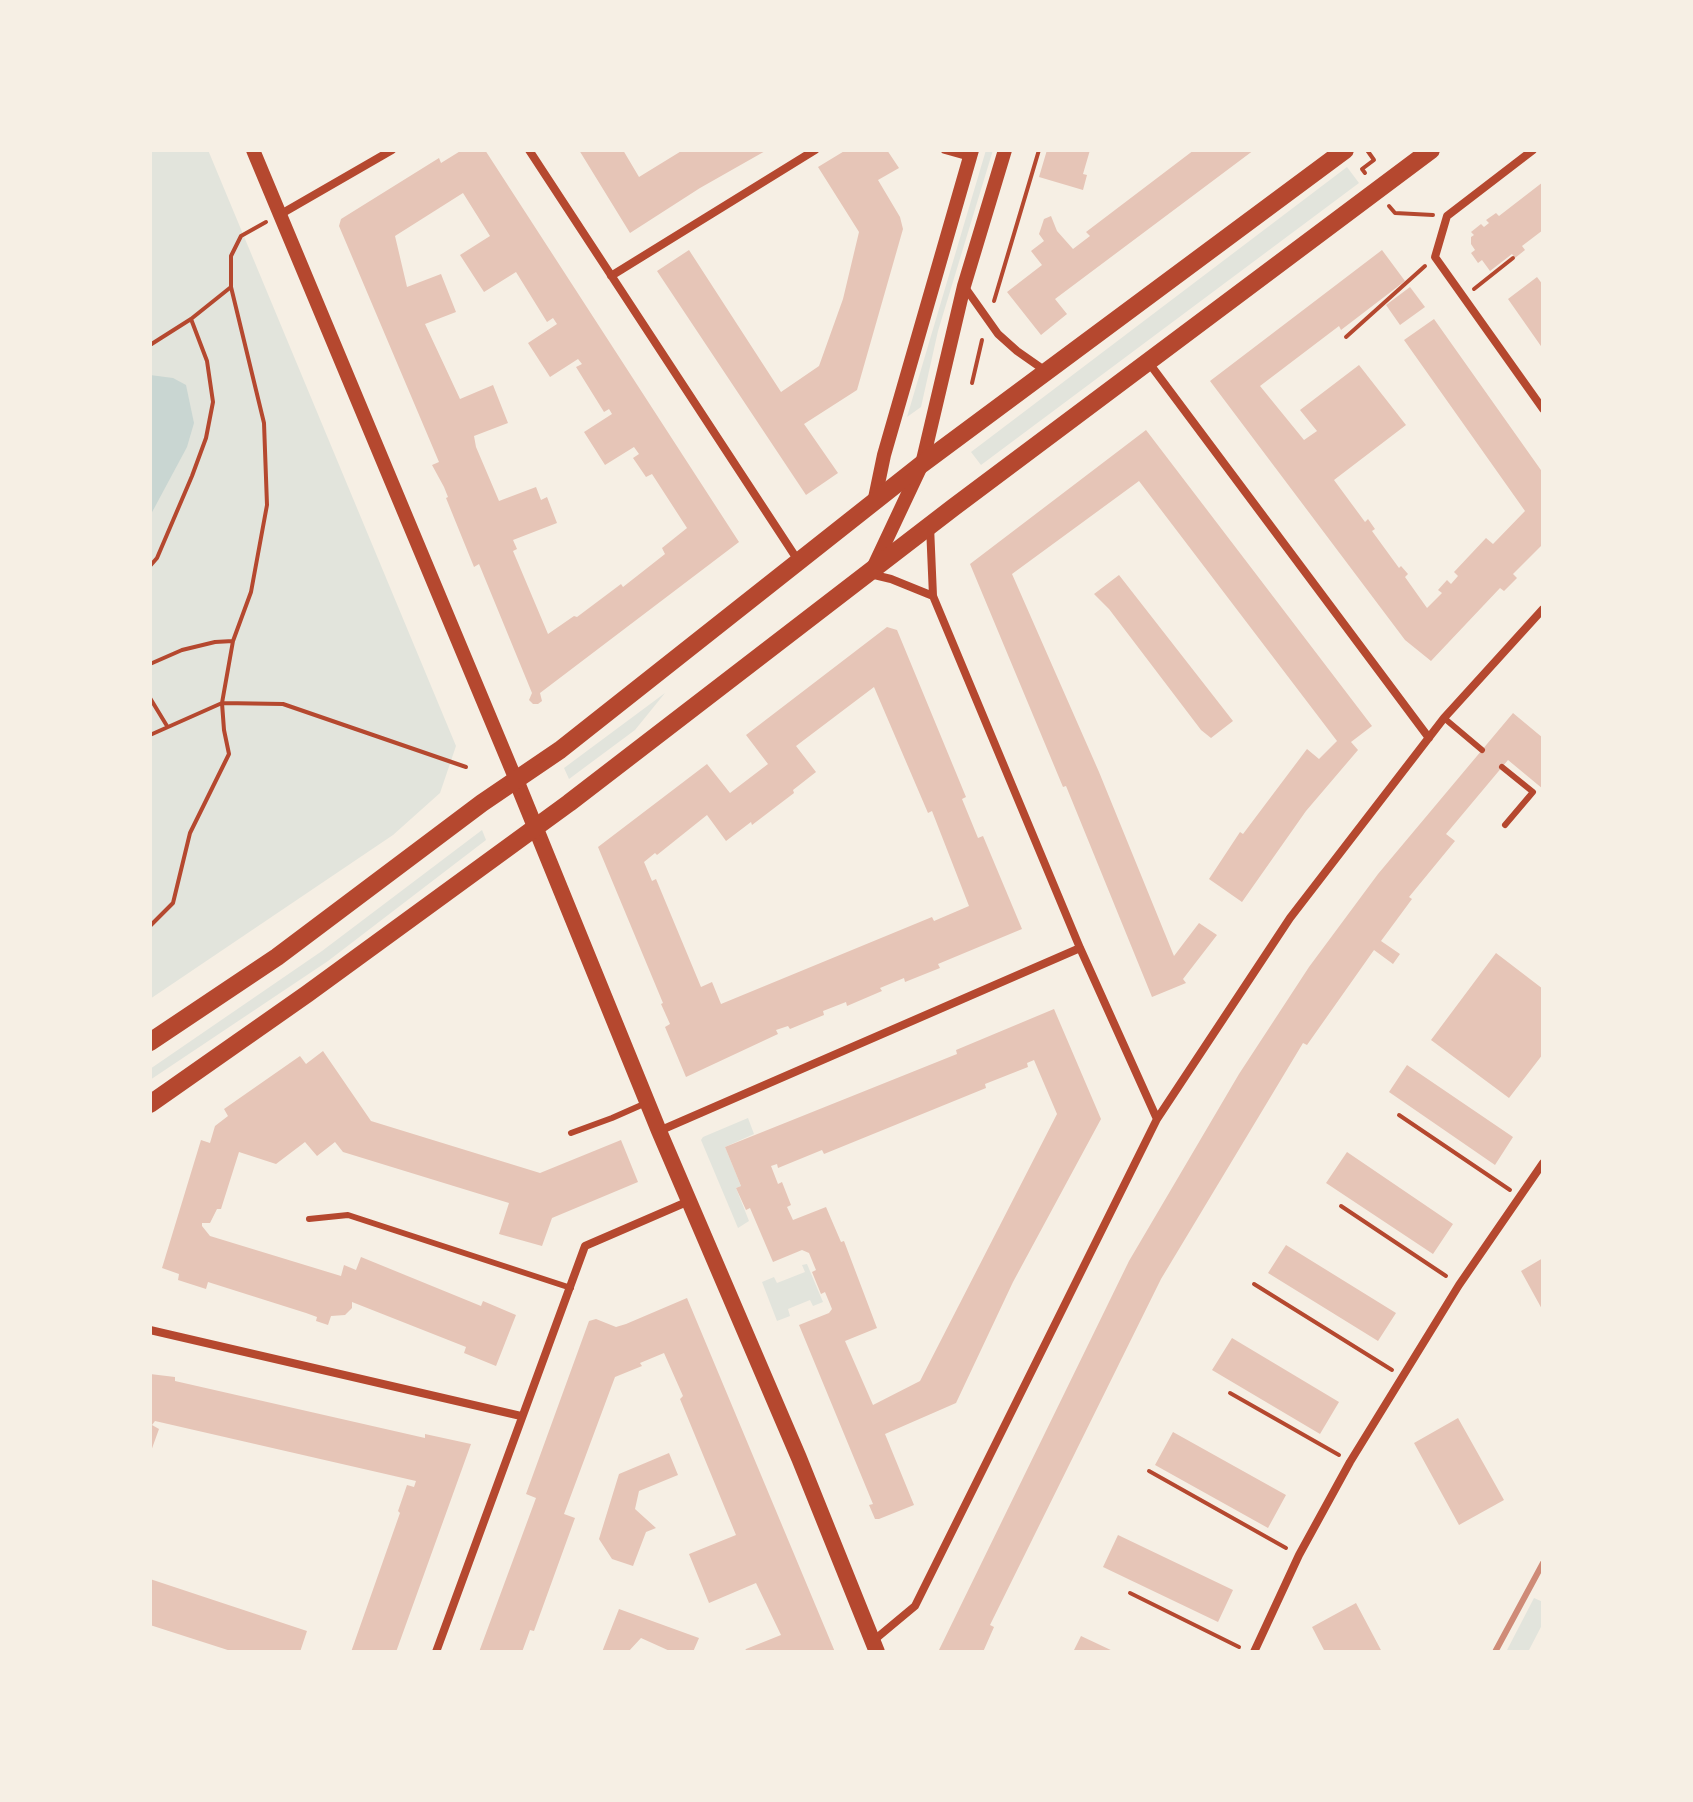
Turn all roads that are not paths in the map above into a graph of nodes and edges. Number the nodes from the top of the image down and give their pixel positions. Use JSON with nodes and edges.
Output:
{"nodes":[{"id":1,"x":253,"y":150,"type":"edge"},
{"id":2,"x":392,"y":150,"type":"edge"},
{"id":3,"x":529,"y":150,"type":"edge"},
{"id":4,"x":815,"y":150,"type":"edge"},
{"id":5,"x":945,"y":150,"type":"edge"},
{"id":6,"x":1005,"y":150,"type":"edge"},
{"id":7,"x":1345,"y":150,"type":"edge"},
{"id":8,"x":1431,"y":150,"type":"edge"},
{"id":9,"x":1533,"y":150,"type":"edge"},
{"id":10,"x":971,"y":153,"type":"edge"},
{"id":11,"x":281,"y":214,"type":"junction"},
{"id":12,"x":611,"y":276,"type":"junction"},
{"id":13,"x":964,"y":286,"type":"junction"},
{"id":14,"x":1149,"y":363,"type":"junction"},
{"id":15,"x":1048,"y":373,"type":"junction"},
{"id":16,"x":1543,"y":409,"type":"edge"},
{"id":17,"x":922,"y":464,"type":"junction"},
{"id":18,"x":874,"y":503,"type":"junction"},
{"id":19,"x":930,"y":526,"type":"junction"},
{"id":20,"x":799,"y":563,"type":"junction"},
{"id":21,"x":870,"y":574,"type":"junction"},
{"id":22,"x":933,"y":596,"type":"junction"},
{"id":23,"x":1543,"y":609,"type":"edge"},
{"id":24,"x":1444,"y":718,"type":"junction"},
{"id":25,"x":1429,"y":738,"type":"junction"},
{"id":26,"x":1482,"y":750,"type":"dead end"},
{"id":27,"x":1502,"y":767,"type":"dead end"},
{"id":28,"x":516,"y":780,"type":"junction"},
{"id":29,"x":1505,"y":825,"type":"dead end"},
{"id":30,"x":536,"y":827,"type":"junction"},
{"id":31,"x":1080,"y":948,"type":"junction"},
{"id":32,"x":150,"y":1042,"type":"edge"},
{"id":33,"x":648,"y":1102,"type":"junction"},
{"id":34,"x":150,"y":1104,"type":"edge"},
{"id":35,"x":1157,"y":1119,"type":"junction"},
{"id":36,"x":659,"y":1131,"type":"junction"},
{"id":37,"x":571,"y":1133,"type":"dead end"},
{"id":38,"x":1543,"y":1163,"type":"edge"},
{"id":39,"x":689,"y":1201,"type":"junction"},
{"id":40,"x":309,"y":1219,"type":"dead end"},
{"id":41,"x":571,"y":1288,"type":"junction"},
{"id":42,"x":150,"y":1330,"type":"edge"},
{"id":43,"x":521,"y":1416,"type":"junction"},
{"id":44,"x":875,"y":1646,"type":"edge"},
{"id":45,"x":436,"y":1652,"type":"edge"},
{"id":46,"x":1252,"y":1652,"type":"edge"}],
"edges":[{"from":1,"to":11,"type":"street"},
{"from":2,"to":11,"type":"street"},
{"from":3,"to":12,"type":"street"},
{"from":4,"to":12,"type":"street"},
{"from":5,"to":10,"type":"street"},
{"from":6,"to":13,"type":"street"},
{"from":7,"to":15,"type":"main road"},
{"from":8,"to":14,"type":"main road"},
{"from":9,"to":16,"type":"street"},
{"from":10,"to":18,"type":"street"},
{"from":11,"to":28,"type":"street"},
{"from":12,"to":20,"type":"street"},
{"from":13,"to":15,"type":"street"},
{"from":13,"to":17,"type":"street"},
{"from":14,"to":19,"type":"main road"},
{"from":14,"to":25,"type":"street"},
{"from":15,"to":17,"type":"main road"},
{"from":17,"to":18,"type":"main road"},
{"from":17,"to":21,"type":"street"},
{"from":18,"to":20,"type":"main road"},
{"from":19,"to":21,"type":"main road"},
{"from":19,"to":22,"type":"street"},
{"from":20,"to":28,"type":"main road"},
{"from":21,"to":22,"type":"street"},
{"from":21,"to":30,"type":"main road"},
{"from":22,"to":31,"type":"street"},
{"from":23,"to":24,"type":"street"},
{"from":24,"to":25,"type":"street"},
{"from":24,"to":26,"type":"lane"},
{"from":25,"to":35,"type":"street"},
{"from":27,"to":29,"type":"lane"},
{"from":28,"to":30,"type":"main road"},
{"from":28,"to":32,"type":"main road"},
{"from":30,"to":33,"type":"main road"},
{"from":30,"to":34,"type":"main road"},
{"from":31,"to":35,"type":"street"},
{"from":31,"to":36,"type":"street"},
{"from":33,"to":36,"type":"main road"},
{"from":33,"to":37,"type":"lane"},
{"from":35,"to":44,"type":"street"},
{"from":36,"to":39,"type":"main road"},
{"from":38,"to":46,"type":"street"},
{"from":39,"to":41,"type":"street"},
{"from":39,"to":44,"type":"main road"},
{"from":40,"to":41,"type":"lane"},
{"from":41,"to":43,"type":"street"},
{"from":42,"to":43,"type":"street"},
{"from":43,"to":45,"type":"street"}]}
